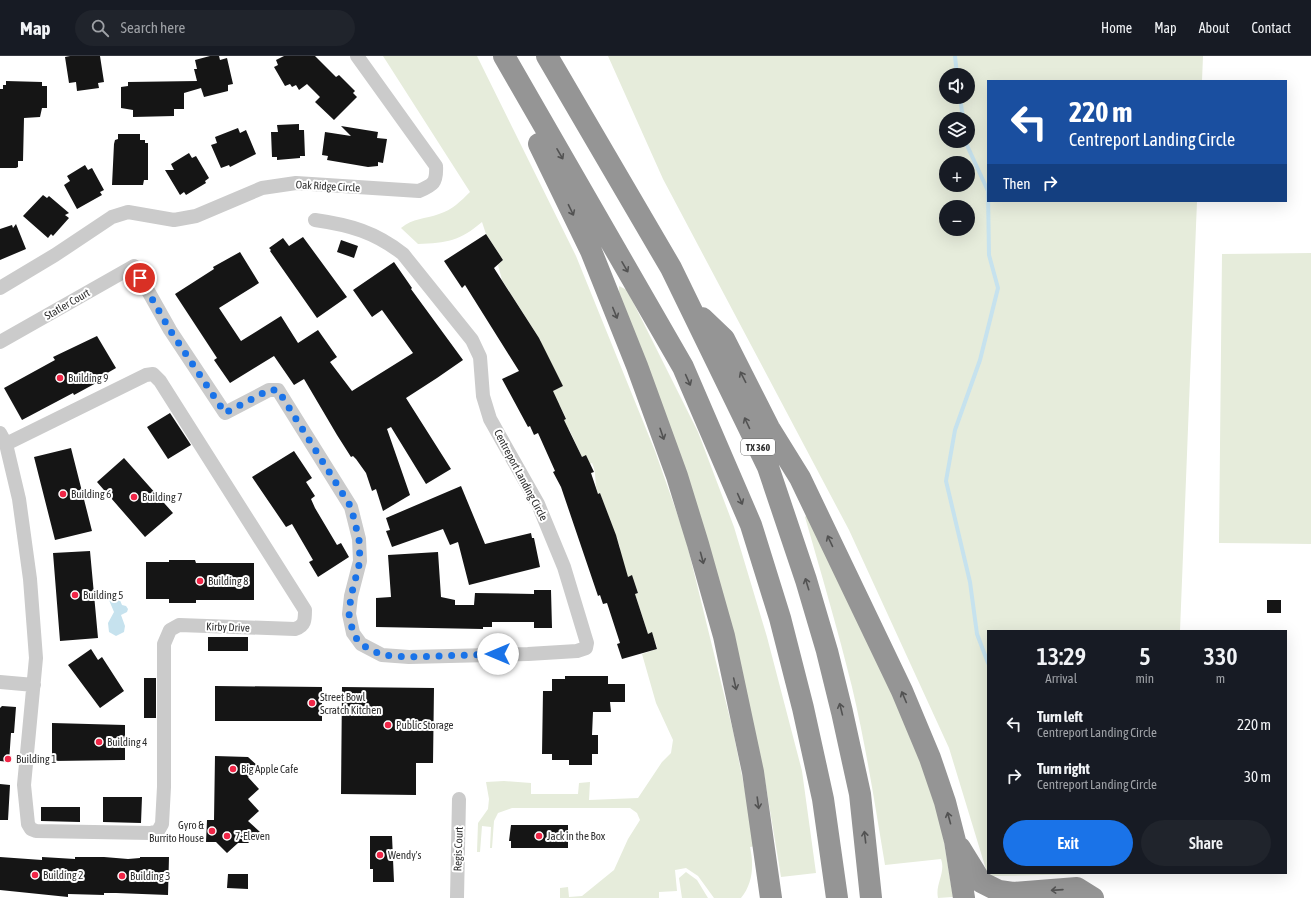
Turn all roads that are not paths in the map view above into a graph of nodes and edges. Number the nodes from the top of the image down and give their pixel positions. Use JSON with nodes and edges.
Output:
{"nodes":[{"id":1,"x":357,"y":56,"type":"edge"},
{"id":2,"x":504,"y":56,"type":"edge"},
{"id":3,"x":547,"y":56,"type":"edge"},
{"id":4,"x":520,"y":84,"type":"junction"},
{"id":5,"x":315,"y":220,"type":"dead end"},
{"id":6,"x":134,"y":266,"type":"joint"},
{"id":7,"x":0,"y":288,"type":"edge"},
{"id":8,"x":692,"y":309,"type":"junction"},
{"id":9,"x":0,"y":342,"type":"edge"},
{"id":10,"x":3,"y":438,"type":"edge"},
{"id":11,"x":0,"y":682,"type":"edge"},
{"id":12,"x":34,"y":685,"type":"junction"},
{"id":13,"x":459,"y":799,"type":"dead end"},
{"id":14,"x":762,"y":834,"type":"junction"},
{"id":15,"x":955,"y":840,"type":"junction"},
{"id":16,"x":836,"y":890,"type":"edge"},
{"id":17,"x":457,"y":898,"type":"edge"},
{"id":18,"x":756,"y":898,"type":"edge"},
{"id":19,"x":771,"y":898,"type":"edge"},
{"id":20,"x":871,"y":898,"type":"edge"},
{"id":21,"x":964,"y":898,"type":"edge"},
{"id":22,"x":1093,"y":898,"type":"edge"}],
"edges":[{"from":1,"to":7,"type":"street","name":"Oak Ridge Circle"},
{"from":2,"to":4,"type":"highway"},
{"from":3,"to":8,"type":"highway","number":"TX 360"},
{"from":4,"to":14,"type":"highway","one_way":true},
{"from":4,"to":16,"type":"highway","one_way":true},
{"from":5,"to":6,"type":"street","name":"Centreport Landing Circle"},
{"from":6,"to":9,"type":"street","name":"Statler Court"},
{"from":15,"to":8,"type":"highway","one_way":true},
{"from":20,"to":8,"type":"highway","number":"TX 360","one_way":true},
{"from":10,"to":12,"type":"street","name":"Kirby Drive"},
{"from":10,"to":12,"type":"street","name":"Kirby Drive"},
{"from":11,"to":12,"type":"street"},
{"from":13,"to":17,"type":"street","name":"Regis Court"},
{"from":14,"to":18,"type":"highway"},
{"from":14,"to":19,"type":"highway"},
{"from":15,"to":21,"type":"highway"},
{"from":22,"to":15,"type":"highway","one_way":true}]}
